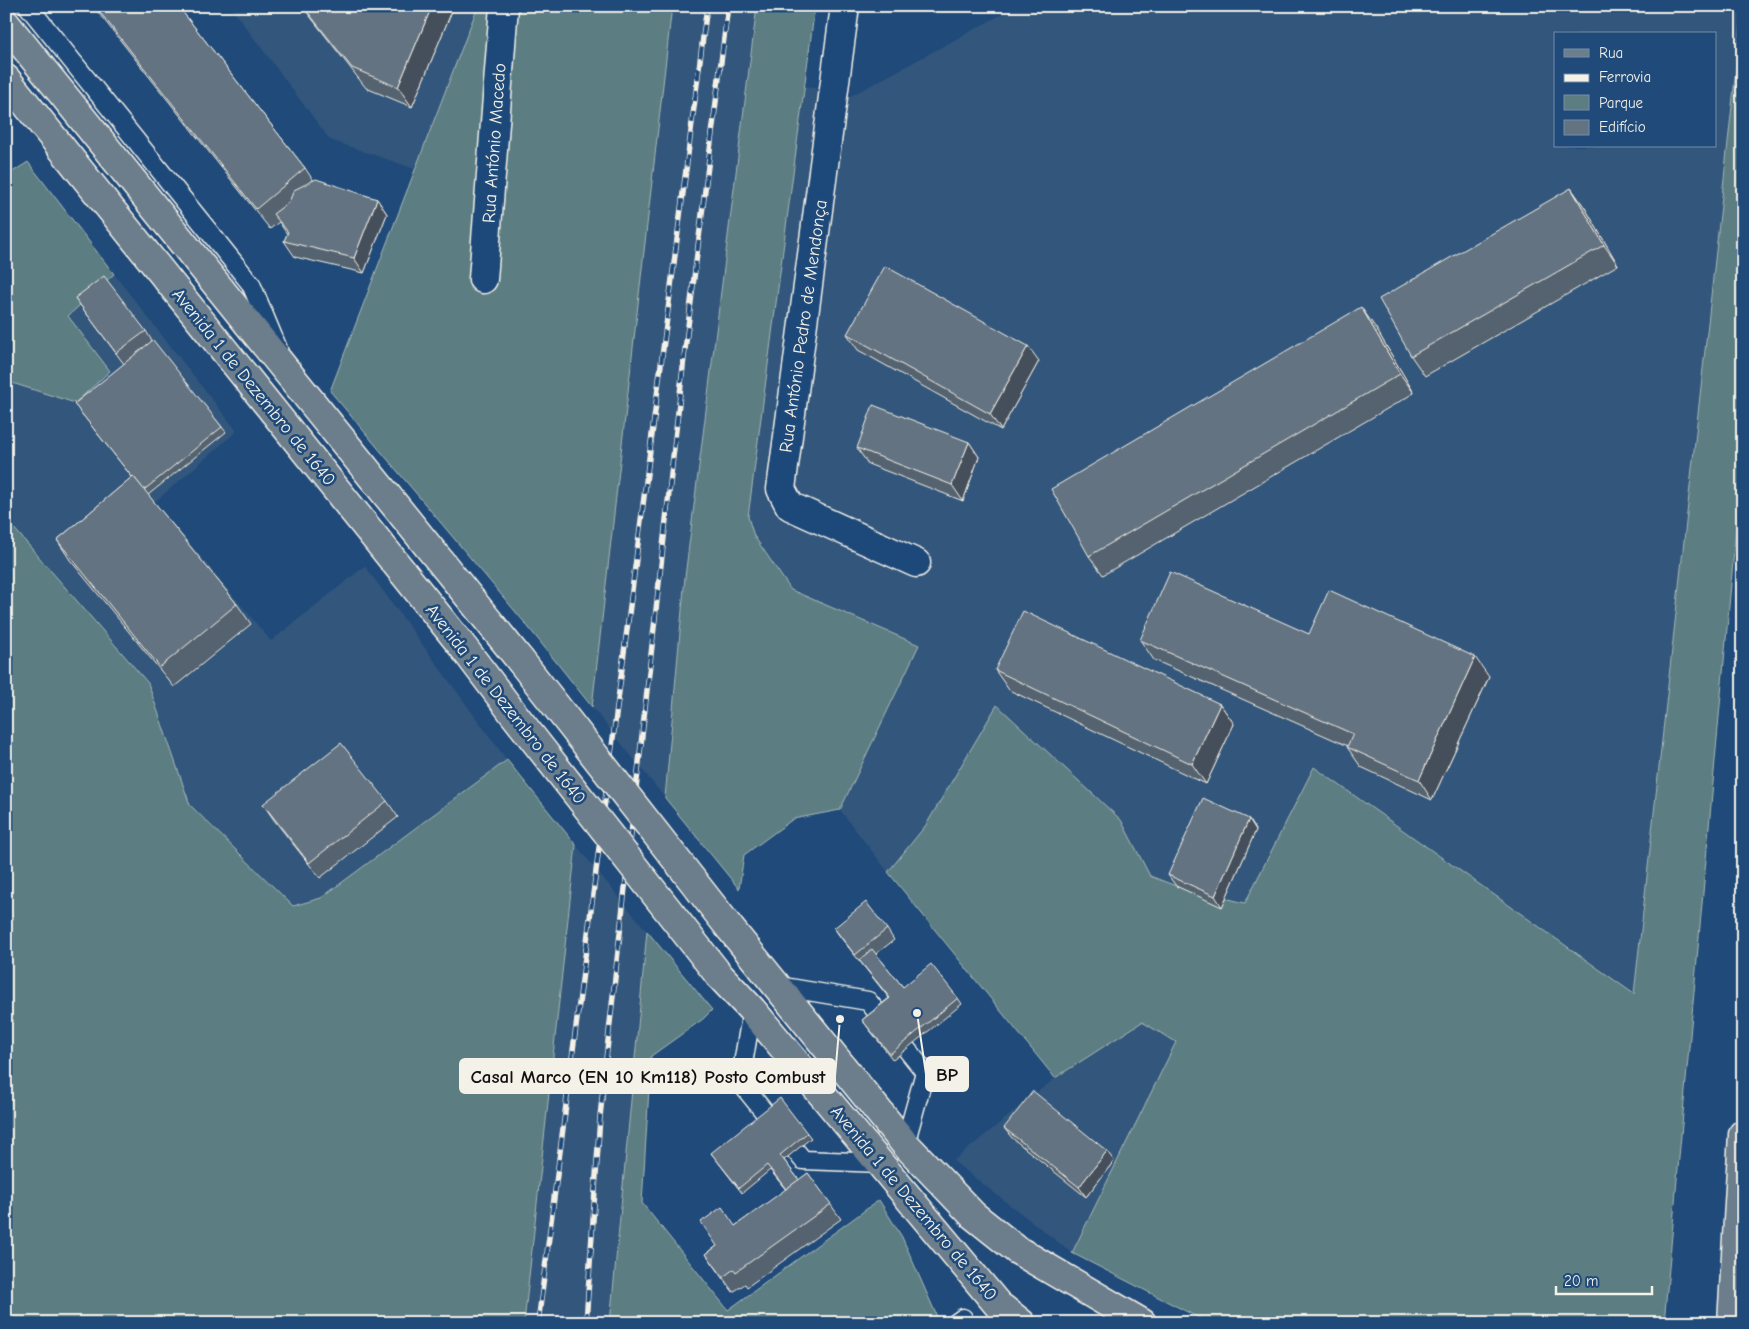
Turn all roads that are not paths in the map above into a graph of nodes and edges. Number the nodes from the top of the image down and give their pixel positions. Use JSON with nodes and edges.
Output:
{"nodes":[{"id":1,"x":28,"y":6,"type":"edge"},
{"id":2,"x":504,"y":6,"type":"edge"},
{"id":3,"x":845,"y":6,"type":"edge"},
{"id":4,"x":6,"y":24,"type":"edge"},
{"id":5,"x":6,"y":79,"type":"edge"},
{"id":6,"x":483,"y":279,"type":"dead end"},
{"id":7,"x":286,"y":370,"type":"junction"},
{"id":8,"x":916,"y":563,"type":"dead end"},
{"id":9,"x":778,"y":986,"type":"junction"},
{"id":10,"x":752,"y":1010,"type":"junction"},
{"id":11,"x":1743,"y":1134,"type":"edge"},
{"id":12,"x":905,"y":1144,"type":"junction"},
{"id":13,"x":880,"y":1162,"type":"junction"},
{"id":14,"x":1012,"y":1318,"type":"edge"},
{"id":15,"x":1142,"y":1323,"type":"edge"},
{"id":16,"x":1732,"y":1323,"type":"edge"}],
"edges":[{"from":1,"to":7,"type":"lane","name":"Avenida 1 de Dezembro de 1640"},
{"from":2,"to":6,"type":"street","name":"Rua António Macedo"},
{"from":3,"to":8,"type":"street","name":"Rua António Pedro de Mendonça"},
{"from":4,"to":7,"type":"main road","name":"Avenida 1 de Dezembro de 1640"},
{"from":5,"to":10,"type":"main road","name":"Avenida 1 de Dezembro de 1640","bridge":true},
{"from":7,"to":9,"type":"main road","name":"Avenida 1 de Dezembro de 1640","bridge":true},
{"from":9,"to":12,"type":"main road","name":"Avenida 1 de Dezembro de 1640"},
{"from":9,"to":12,"type":"lane"},
{"from":10,"to":13,"type":"main road","name":"Avenida 1 de Dezembro de 1640"},
{"from":10,"to":13,"type":"lane"},
{"from":11,"to":16,"type":"main road"},
{"from":12,"to":15,"type":"main road","name":"Avenida 1 de Dezembro de 1640"},
{"from":13,"to":14,"type":"main road","name":"Avenida 1 de Dezembro de 1640"}]}
